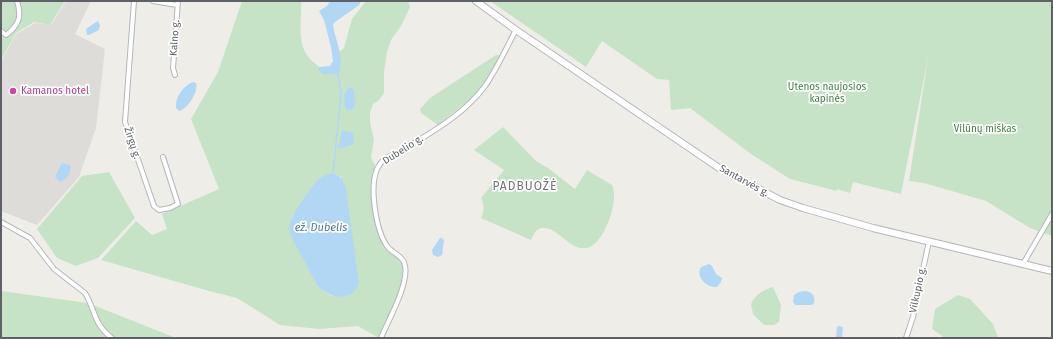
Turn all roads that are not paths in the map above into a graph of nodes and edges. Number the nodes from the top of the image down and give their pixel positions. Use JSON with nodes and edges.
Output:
{"nodes":[{"id":1,"x":18,"y":1,"type":"edge"},
{"id":2,"x":134,"y":1,"type":"edge"},
{"id":3,"x":153,"y":1,"type":"edge"},
{"id":4,"x":476,"y":1,"type":"edge"},
{"id":5,"x":178,"y":3,"type":"edge"},
{"id":6,"x":516,"y":30,"type":"junction"},
{"id":7,"x":1,"y":31,"type":"edge"},
{"id":8,"x":175,"y":75,"type":"dead end"},
{"id":9,"x":163,"y":157,"type":"dead end"},
{"id":10,"x":1052,"y":214,"type":"edge"},
{"id":11,"x":1,"y":222,"type":"edge"},
{"id":12,"x":929,"y":241,"type":"junction"},
{"id":13,"x":1023,"y":264,"type":"junction"},
{"id":14,"x":1052,"y":271,"type":"edge"},
{"id":15,"x":112,"y":338,"type":"edge"},
{"id":16,"x":381,"y":338,"type":"edge"},
{"id":17,"x":906,"y":338,"type":"edge"}],
"edges":[{"from":1,"to":7,"type":"street"},
{"from":2,"to":9,"type":"street","name":"Žirgų g."},
{"from":3,"to":5,"type":"street"},
{"from":4,"to":6,"type":"main road","name":"Santarvės g."},
{"from":5,"to":8,"type":"street","name":"Kalno g."},
{"from":6,"to":12,"type":"main road","name":"Santarvės g."},
{"from":6,"to":16,"type":"street","name":"Dubelio g."},
{"from":10,"to":13,"type":"street"},
{"from":11,"to":15,"type":"street"},
{"from":12,"to":13,"type":"main road","name":"Santarvės g."},
{"from":12,"to":17,"type":"street","name":"Vilkupio g."},
{"from":13,"to":14,"type":"main road","name":"Santarvės g."}]}
